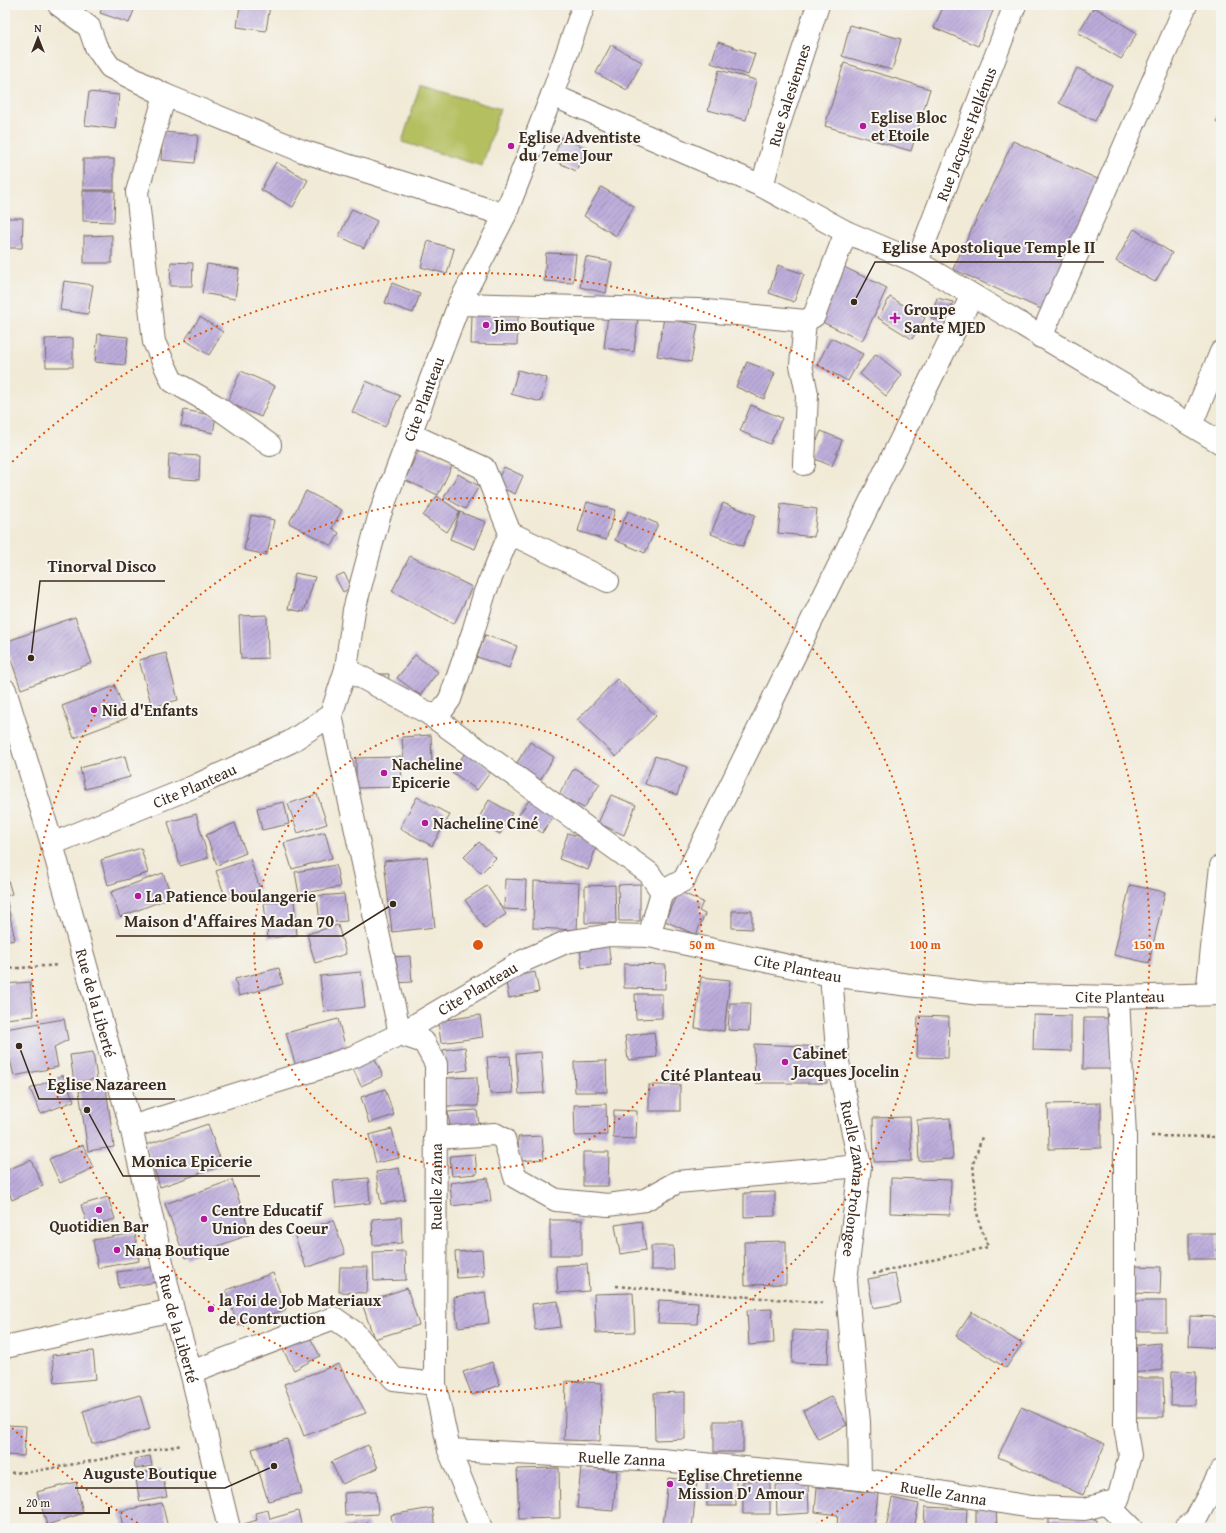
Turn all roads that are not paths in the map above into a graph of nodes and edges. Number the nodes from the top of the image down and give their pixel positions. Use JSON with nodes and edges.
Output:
{"nodes":[{"id":1,"x":60,"y":5,"type":"edge"},
{"id":2,"x":89,"y":5,"type":"edge"},
{"id":3,"x":584,"y":5,"type":"edge"},
{"id":4,"x":818,"y":5,"type":"edge"},
{"id":5,"x":1015,"y":5,"type":"edge"},
{"id":6,"x":1186,"y":5,"type":"edge"},
{"id":7,"x":96,"y":47,"type":"junction"},
{"id":8,"x":165,"y":95,"type":"junction"},
{"id":9,"x":552,"y":96,"type":"junction"},
{"id":10,"x":762,"y":186,"type":"junction"},
{"id":11,"x":505,"y":215,"type":"junction"},
{"id":12,"x":846,"y":232,"type":"junction"},
{"id":13,"x":917,"y":262,"type":"junction"},
{"id":14,"x":972,"y":295,"type":"junction"},
{"id":15,"x":459,"y":304,"type":"junction"},
{"id":16,"x":805,"y":321,"type":"junction"},
{"id":17,"x":1041,"y":337,"type":"junction"},
{"id":18,"x":1221,"y":352,"type":"edge"},
{"id":19,"x":1191,"y":425,"type":"junction"},
{"id":20,"x":410,"y":434,"type":"junction"},
{"id":21,"x":1221,"y":443,"type":"edge"},
{"id":22,"x":270,"y":445,"type":"dead end"},
{"id":23,"x":804,"y":464,"type":"dead end"},
{"id":24,"x":510,"y":533,"type":"junction"},
{"id":25,"x":608,"y":581,"type":"dead end"},
{"id":26,"x":346,"y":669,"type":"junction"},
{"id":27,"x":5,"y":690,"type":"edge"},
{"id":28,"x":331,"y":715,"type":"junction"},
{"id":29,"x":436,"y":719,"type":"junction"},
{"id":30,"x":52,"y":844,"type":"junction"},
{"id":31,"x":1221,"y":866,"type":"edge"},
{"id":32,"x":662,"y":892,"type":"junction"},
{"id":33,"x":649,"y":936,"type":"junction"},
{"id":34,"x":831,"y":975,"type":"junction"},
{"id":35,"x":1214,"y":994,"type":"edge"},
{"id":36,"x":1118,"y":997,"type":"junction"},
{"id":37,"x":400,"y":1034,"type":"junction"},
{"id":38,"x":131,"y":1127,"type":"junction"},
{"id":39,"x":435,"y":1138,"type":"junction"},
{"id":40,"x":860,"y":1166,"type":"junction"},
{"id":41,"x":173,"y":1310,"type":"junction"},
{"id":42,"x":5,"y":1347,"type":"edge"},
{"id":43,"x":192,"y":1372,"type":"junction"},
{"id":44,"x":435,"y":1384,"type":"junction"},
{"id":45,"x":449,"y":1450,"type":"junction"},
{"id":46,"x":1221,"y":1471,"type":"edge"},
{"id":47,"x":860,"y":1478,"type":"junction"},
{"id":48,"x":1106,"y":1503,"type":"junction"},
{"id":49,"x":230,"y":1528,"type":"edge"},
{"id":50,"x":481,"y":1528,"type":"edge"},
{"id":51,"x":1131,"y":1528,"type":"edge"},
{"id":52,"x":1185,"y":1528,"type":"edge"}],
"edges":[{"from":1,"to":7,"type":"street"},
{"from":2,"to":7,"type":"street"},
{"from":3,"to":9,"type":"street","name":"Cite Planteau"},
{"from":4,"to":10,"type":"street","name":"Rue Salesiennes"},
{"from":5,"to":13,"type":"street","name":"Rue Jacques Hellénus"},
{"from":6,"to":17,"type":"street"},
{"from":7,"to":8,"type":"street"},
{"from":8,"to":11,"type":"street"},
{"from":8,"to":22,"type":"street"},
{"from":9,"to":10,"type":"street"},
{"from":9,"to":11,"type":"street","name":"Cite Planteau"},
{"from":10,"to":12,"type":"street"},
{"from":11,"to":15,"type":"street","name":"Cite Planteau"},
{"from":12,"to":13,"type":"street"},
{"from":12,"to":16,"type":"street"},
{"from":13,"to":14,"type":"street"},
{"from":14,"to":17,"type":"street"},
{"from":14,"to":32,"type":"street"},
{"from":15,"to":16,"type":"street"},
{"from":15,"to":20,"type":"street","name":"Cite Planteau"},
{"from":16,"to":23,"type":"street"},
{"from":17,"to":19,"type":"street"},
{"from":18,"to":19,"type":"street"},
{"from":19,"to":21,"type":"street"},
{"from":20,"to":24,"type":"street"},
{"from":20,"to":26,"type":"street","name":"Cite Planteau"},
{"from":24,"to":25,"type":"street"},
{"from":24,"to":29,"type":"street"},
{"from":26,"to":28,"type":"street","name":"Cite Planteau"},
{"from":26,"to":29,"type":"street"},
{"from":27,"to":30,"type":"street","name":"Rue de la Liberté"},
{"from":28,"to":30,"type":"street","name":"Cite Planteau"},
{"from":28,"to":37,"type":"street"},
{"from":29,"to":32,"type":"street"},
{"from":30,"to":38,"type":"street","name":"Rue de la Liberté"},
{"from":31,"to":35,"type":"street"},
{"from":32,"to":33,"type":"street"},
{"from":33,"to":34,"type":"street","name":"Cite Planteau"},
{"from":33,"to":37,"type":"street","name":"Cite Planteau"},
{"from":34,"to":36,"type":"street","name":"Cite Planteau"},
{"from":34,"to":40,"type":"street","name":"Ruelle Zanna Prolongee"},
{"from":35,"to":36,"type":"street","name":"Cite Planteau"},
{"from":36,"to":48,"type":"street"},
{"from":37,"to":38,"type":"street","name":"Cite Planteau"},
{"from":37,"to":39,"type":"street","name":"Ruelle Zanna"},
{"from":38,"to":41,"type":"street","name":"Rue de la Liberté"},
{"from":39,"to":40,"type":"street"},
{"from":39,"to":44,"type":"street","name":"Ruelle Zanna"},
{"from":40,"to":47,"type":"street","name":"Ruelle Zanna Prolongee"},
{"from":41,"to":42,"type":"street"},
{"from":41,"to":43,"type":"street","name":"Rue de la Liberté"},
{"from":43,"to":44,"type":"street"},
{"from":43,"to":49,"type":"street","name":"Rue de la Liberté"},
{"from":44,"to":45,"type":"street","name":"Ruelle Zanna"},
{"from":45,"to":47,"type":"street","name":"Ruelle Zanna"},
{"from":45,"to":50,"type":"street","name":"Ruelle Zanna"},
{"from":46,"to":52,"type":"street"},
{"from":47,"to":48,"type":"street","name":"Ruelle Zanna"},
{"from":48,"to":51,"type":"street"}]}
